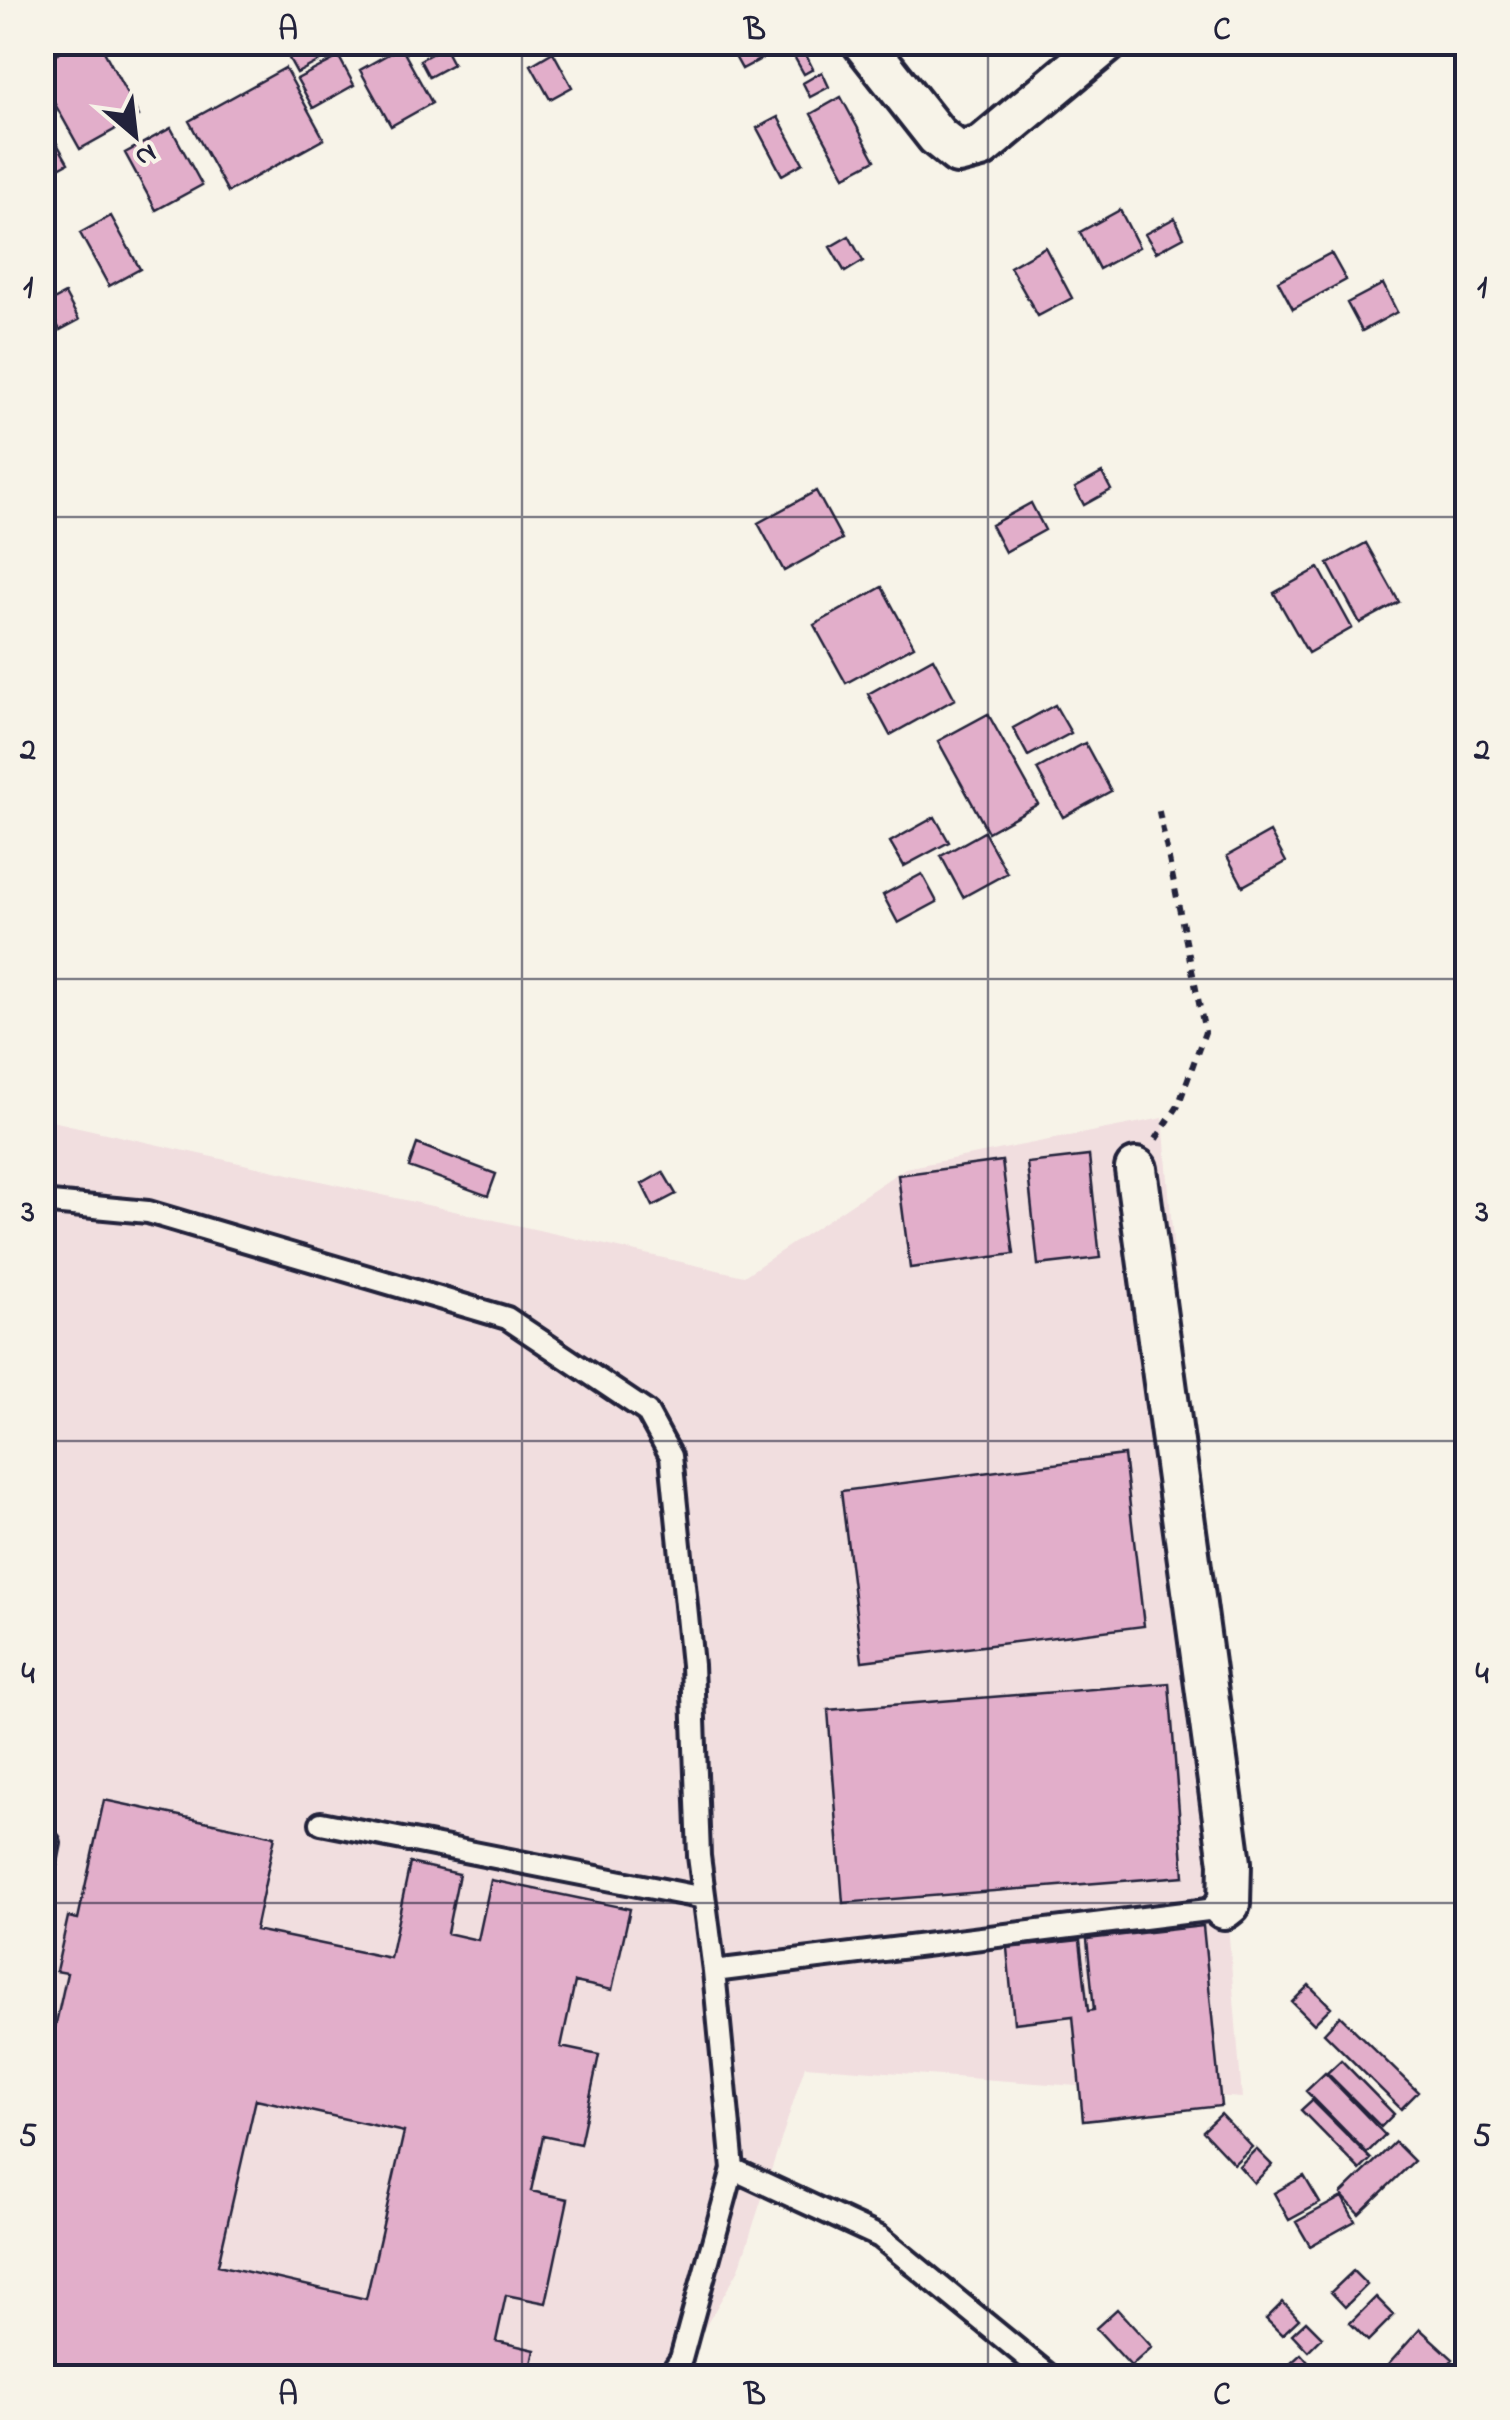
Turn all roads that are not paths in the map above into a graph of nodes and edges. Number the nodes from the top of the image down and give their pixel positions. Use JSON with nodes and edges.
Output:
{"nodes":[{"id":1,"x":862,"y":42,"type":"edge"},
{"id":2,"x":1106,"y":42,"type":"edge"},
{"id":3,"x":1136,"y":1169,"type":"road end"},
{"id":4,"x":42,"y":1208,"type":"edge"},
{"id":5,"x":320,"y":1824,"type":"dead end"},
{"id":6,"x":42,"y":1842,"type":"edge"},
{"id":7,"x":42,"y":1878,"type":"edge"},
{"id":8,"x":704,"y":1898,"type":"junction"},
{"id":9,"x":1224,"y":1908,"type":"joint"},
{"id":10,"x":714,"y":1971,"type":"junction"},
{"id":11,"x":733,"y":2169,"type":"junction"},
{"id":12,"x":668,"y":2378,"type":"edge"},
{"id":13,"x":1052,"y":2378,"type":"edge"}],
"edges":[{"from":1,"to":2,"type":"street"},
{"from":3,"to":9,"type":"street"},
{"from":4,"to":8,"type":"lane"},
{"from":5,"to":8,"type":"lane"},
{"from":6,"to":7,"type":"lane"},
{"from":8,"to":10,"type":"lane"},
{"from":9,"to":10,"type":"lane"},
{"from":10,"to":11,"type":"lane"},
{"from":11,"to":12,"type":"lane"},
{"from":11,"to":13,"type":"lane"}]}
